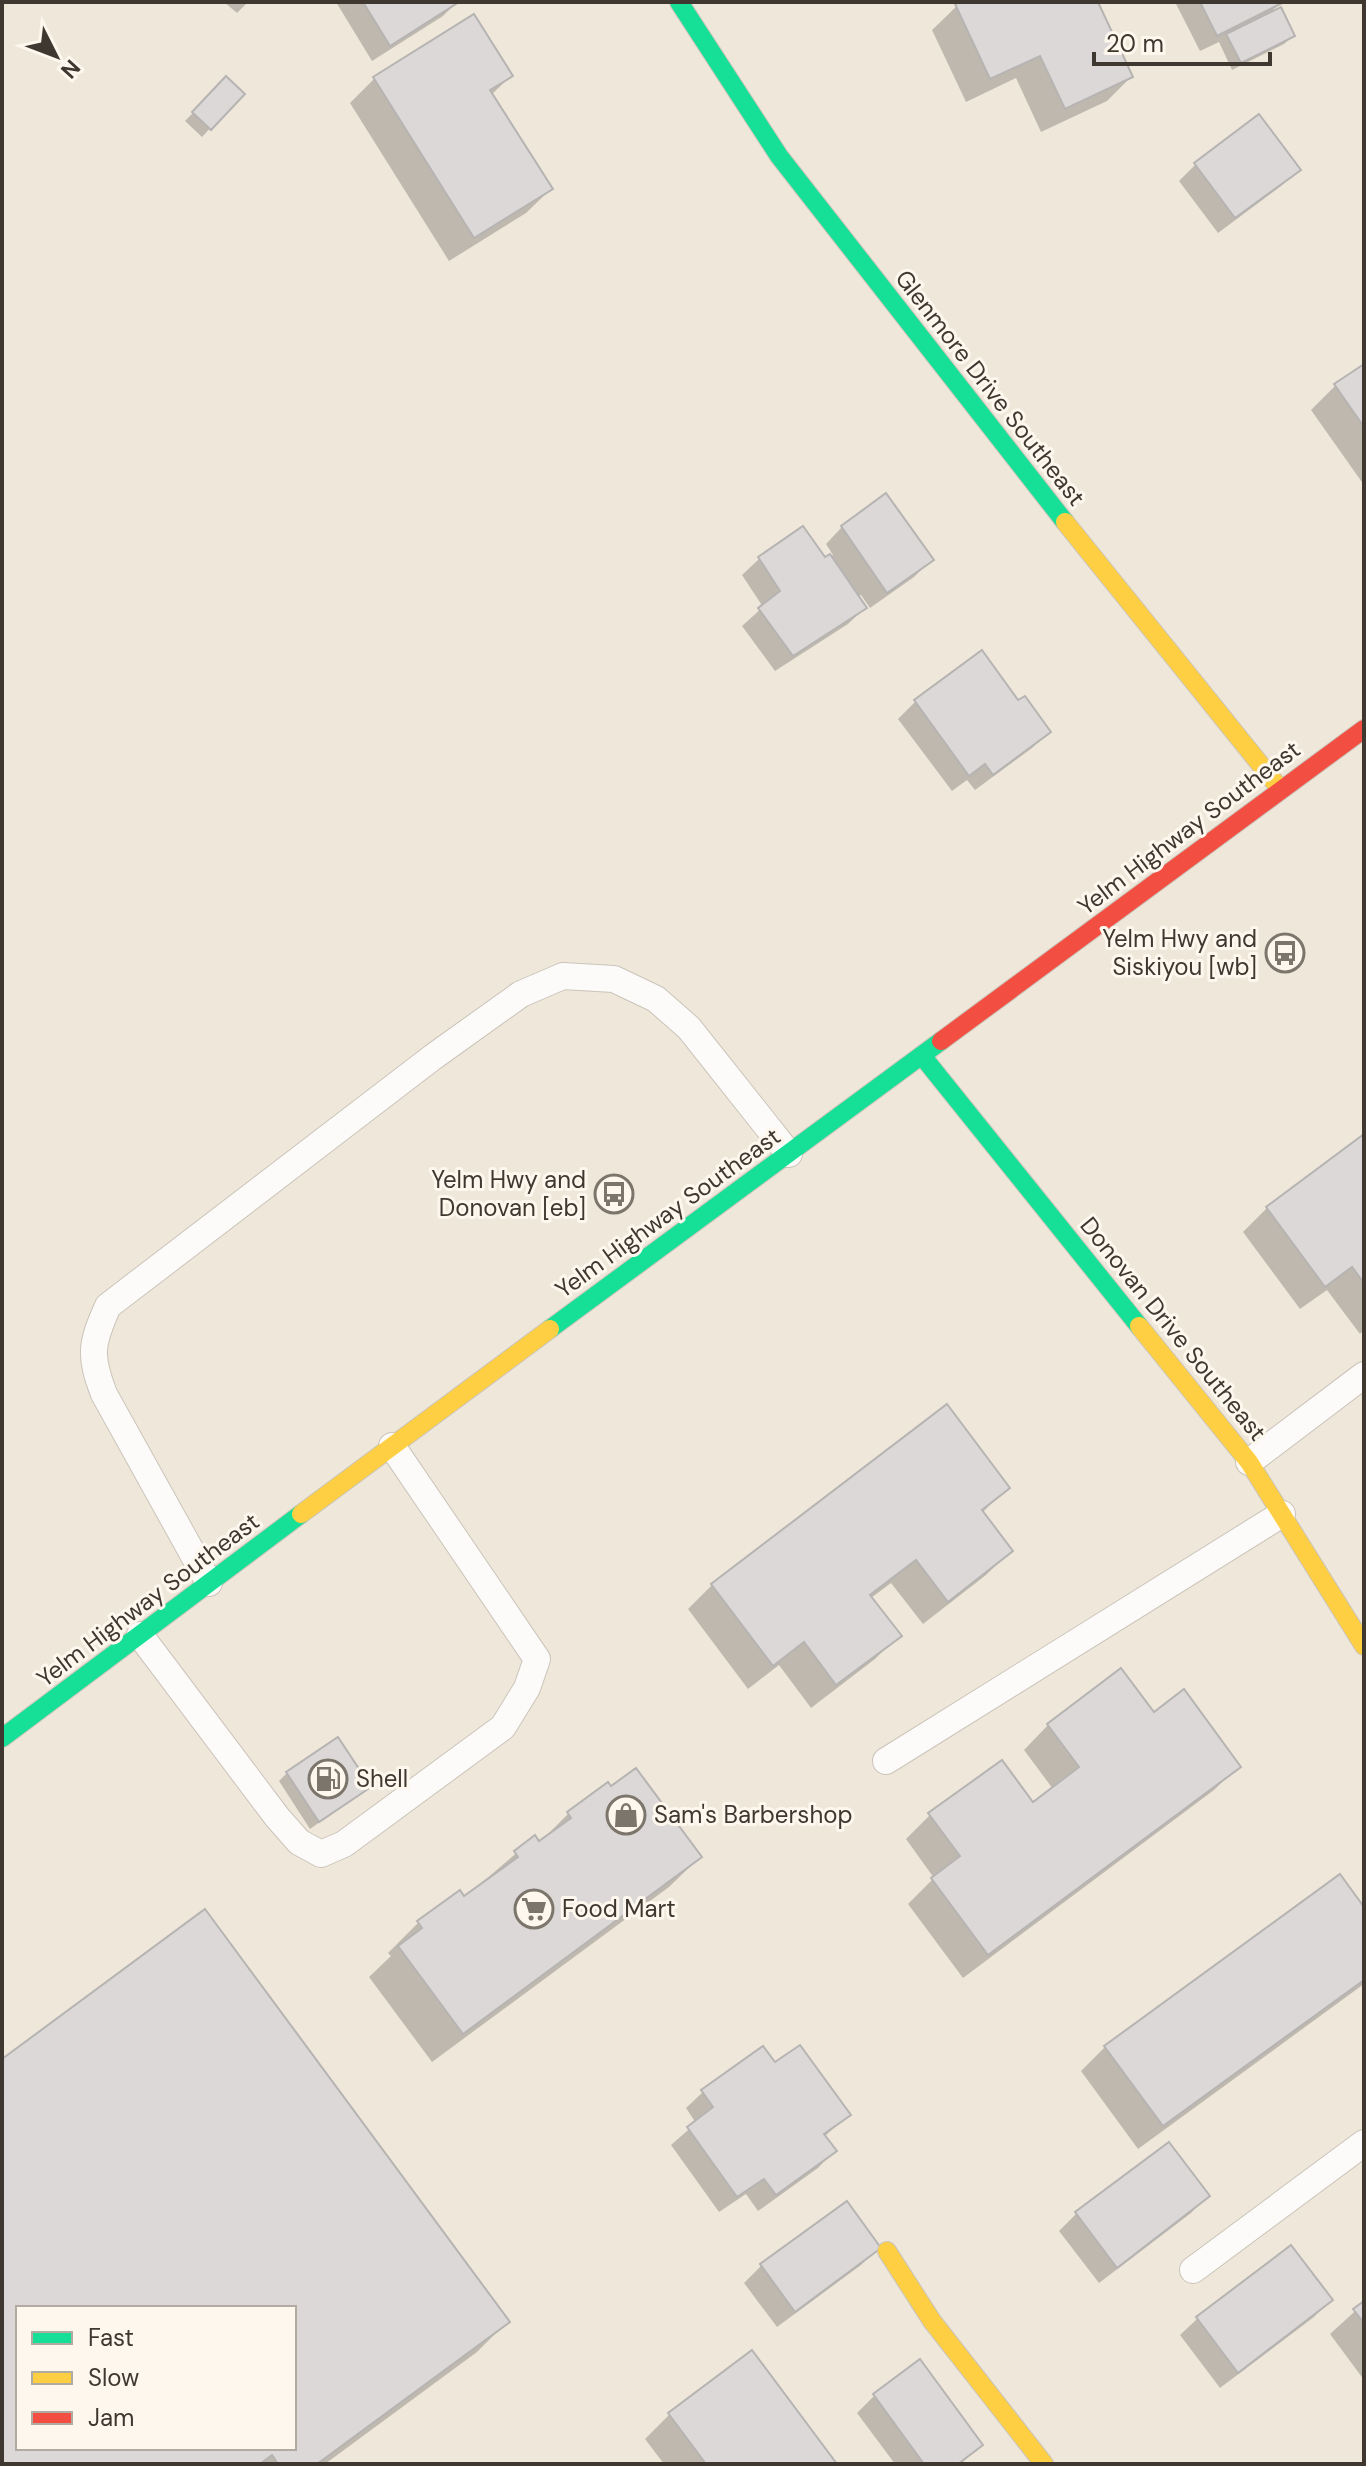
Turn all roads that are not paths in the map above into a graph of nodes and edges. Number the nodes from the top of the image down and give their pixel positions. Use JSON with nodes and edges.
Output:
{"nodes":[{"id":1,"x":679,"y":2,"type":"edge"},
{"id":2,"x":1364,"y":729,"type":"edge"},
{"id":3,"x":1281,"y":790,"type":"junction"},
{"id":4,"x":923,"y":1057,"type":"junction"},
{"id":5,"x":789,"y":1154,"type":"junction"},
{"id":6,"x":1364,"y":1375,"type":"edge"},
{"id":7,"x":392,"y":1446,"type":"junction"},
{"id":8,"x":1249,"y":1462,"type":"junction"},
{"id":9,"x":1282,"y":1514,"type":"junction"},
{"id":10,"x":209,"y":1583,"type":"junction"},
{"id":11,"x":140,"y":1635,"type":"junction"},
{"id":12,"x":1364,"y":1646,"type":"edge"},
{"id":13,"x":2,"y":1738,"type":"edge"},
{"id":14,"x":886,"y":1761,"type":"dead end"},
{"id":15,"x":1364,"y":2143,"type":"edge"},
{"id":16,"x":887,"y":2251,"type":"dead end"},
{"id":17,"x":1193,"y":2270,"type":"dead end"},
{"id":18,"x":1044,"y":2464,"type":"edge"}],
"edges":[{"from":1,"to":3,"type":"street","name":"Glenmore Drive Southeast"},
{"from":2,"to":3,"type":"street","name":"Yelm Highway Southeast"},
{"from":3,"to":4,"type":"street","name":"Yelm Highway Southeast"},
{"from":4,"to":5,"type":"street","name":"Yelm Highway Southeast"},
{"from":4,"to":8,"type":"street","name":"Donovan Drive Southeast"},
{"from":5,"to":7,"type":"street","name":"Yelm Highway Southeast"},
{"from":5,"to":10,"type":"lane"},
{"from":6,"to":8,"type":"lane"},
{"from":7,"to":10,"type":"street","name":"Yelm Highway Southeast"},
{"from":7,"to":11,"type":"lane"},
{"from":8,"to":9,"type":"street","name":"Donovan Drive Southeast"},
{"from":9,"to":12,"type":"street","name":"Donovan Drive Southeast"},
{"from":9,"to":14,"type":"lane"},
{"from":10,"to":11,"type":"street","name":"Yelm Highway Southeast"},
{"from":11,"to":13,"type":"street","name":"Yelm Highway Southeast"},
{"from":15,"to":17,"type":"lane"},
{"from":16,"to":18,"type":"street"}]}
